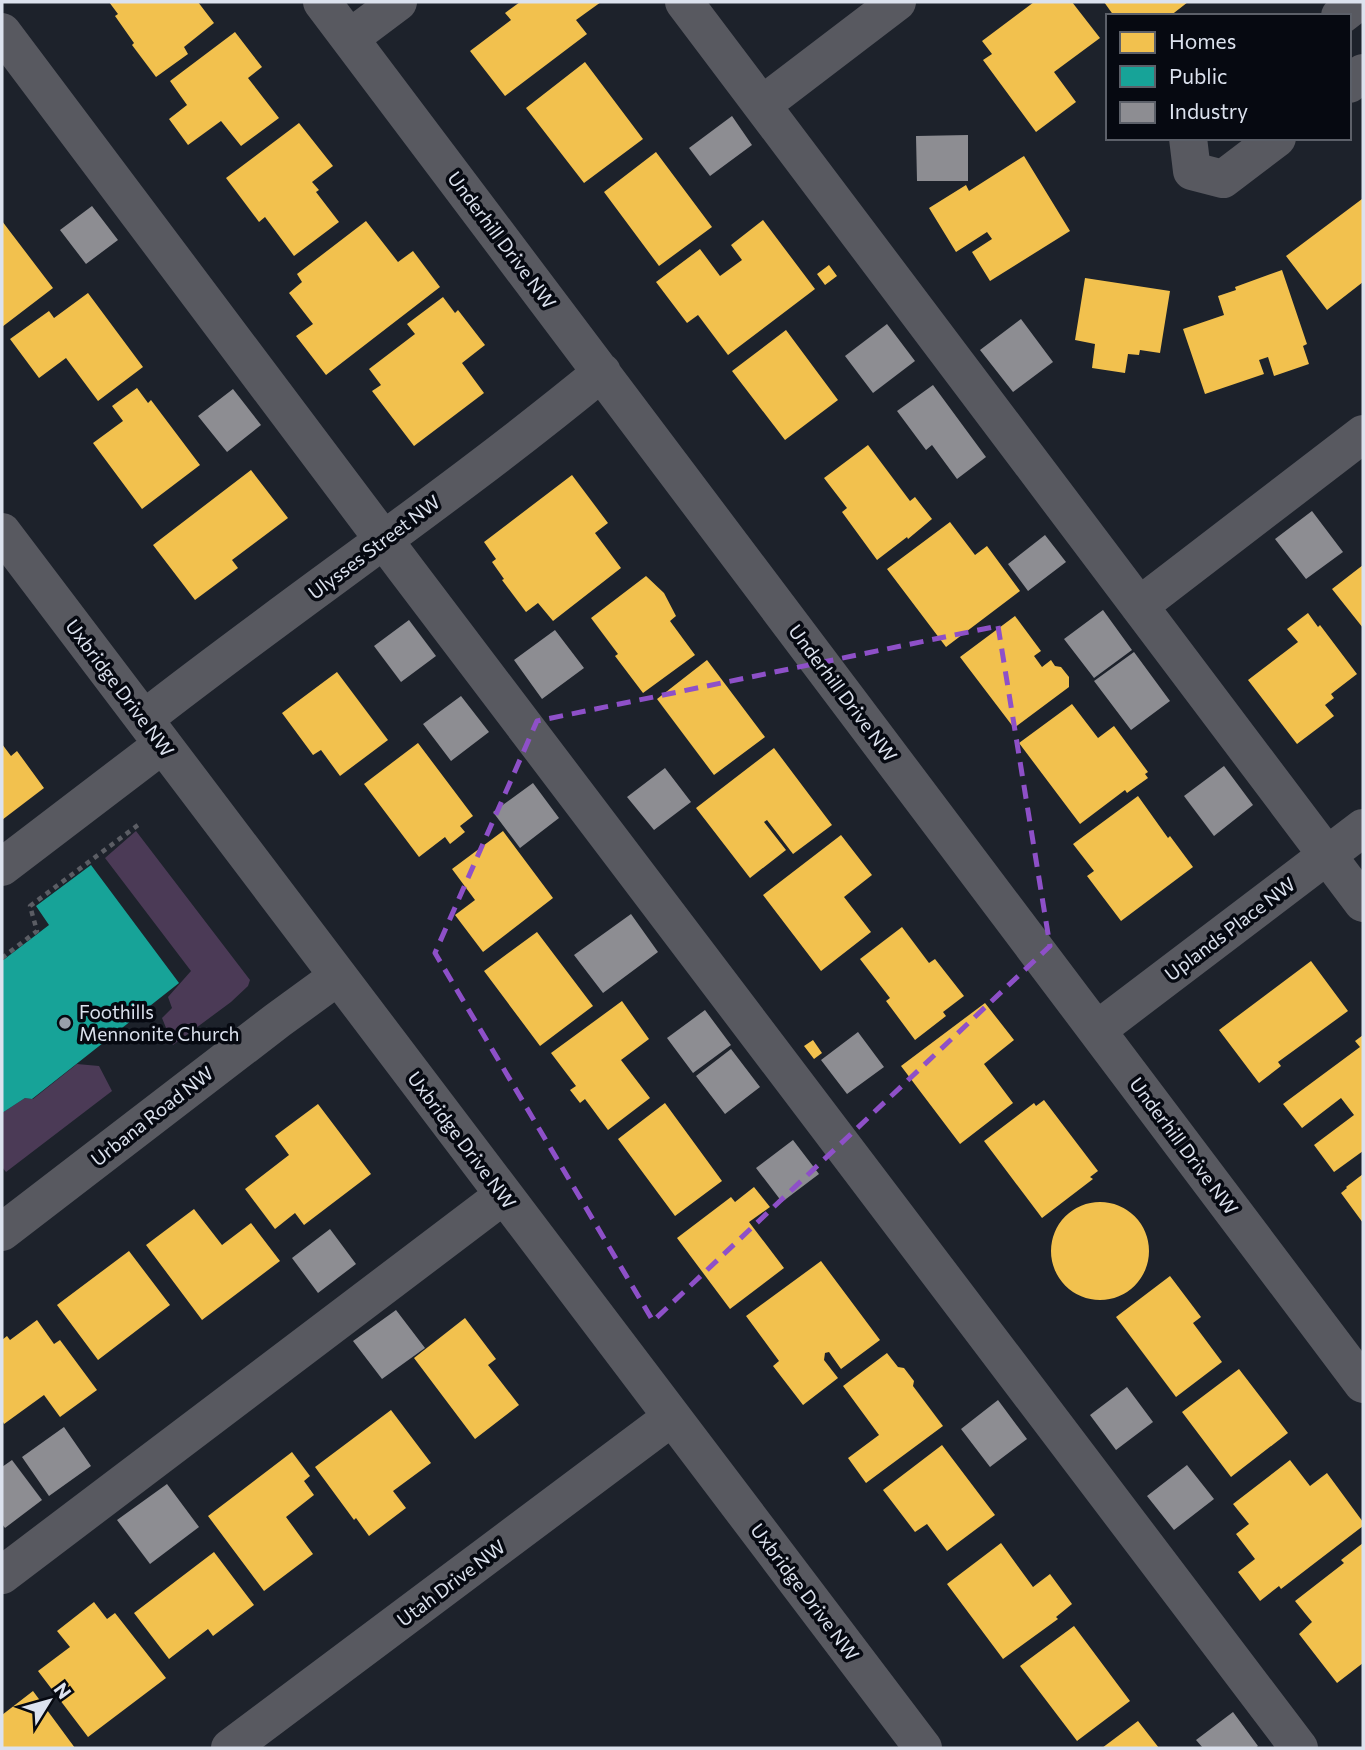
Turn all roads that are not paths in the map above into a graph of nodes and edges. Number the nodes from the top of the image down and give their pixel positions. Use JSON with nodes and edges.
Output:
{"nodes":[{"id":1,"x":322,"y":2,"type":"edge"},
{"id":2,"x":398,"y":2,"type":"edge"},
{"id":3,"x":684,"y":2,"type":"edge"},
{"id":4,"x":897,"y":2,"type":"edge"},
{"id":5,"x":1358,"y":2,"type":"edge"},
{"id":6,"x":1343,"y":14,"type":"edge"},
{"id":7,"x":2,"y":32,"type":"edge"},
{"id":8,"x":350,"y":38,"type":"junction"},
{"id":9,"x":762,"y":105,"type":"junction"},
{"id":10,"x":1188,"y":140,"type":"edge"},
{"id":11,"x":1274,"y":140,"type":"edge"},
{"id":12,"x":602,"y":372,"type":"junction"},
{"id":13,"x":1363,"y":434,"type":"edge"},
{"id":14,"x":2,"y":531,"type":"edge"},
{"id":15,"x":384,"y":540,"type":"junction"},
{"id":16,"x":1139,"y":606,"type":"junction"},
{"id":17,"x":153,"y":732,"type":"junction"},
{"id":18,"x":1363,"y":828,"type":"edge"},
{"id":19,"x":1327,"y":856,"type":"junction"},
{"id":20,"x":2,"y":867,"type":"edge"},
{"id":21,"x":1363,"y":903,"type":"edge"},
{"id":22,"x":337,"y":977,"type":"junction"},
{"id":23,"x":1097,"y":1030,"type":"junction"},
{"id":24,"x":504,"y":1195,"type":"junction"},
{"id":25,"x":2,"y":1233,"type":"edge"},
{"id":26,"x":1363,"y":1384,"type":"edge"},
{"id":27,"x":672,"y":1417,"type":"junction"},
{"id":28,"x":2,"y":1575,"type":"edge"},
{"id":29,"x":230,"y":1748,"type":"edge"},
{"id":30,"x":923,"y":1748,"type":"edge"},
{"id":31,"x":1299,"y":1748,"type":"edge"}],
"edges":[{"from":1,"to":8,"type":"street","name":"Underhill Drive NW"},
{"from":2,"to":8,"type":"street"},
{"from":3,"to":9,"type":"street"},
{"from":4,"to":9,"type":"street"},
{"from":5,"to":6,"type":"street"},
{"from":7,"to":15,"type":"street"},
{"from":8,"to":12,"type":"street","name":"Underhill Drive NW"},
{"from":9,"to":16,"type":"street"},
{"from":10,"to":11,"type":"street"},
{"from":12,"to":15,"type":"street","name":"Ulysses Street NW"},
{"from":12,"to":23,"type":"street","name":"Underhill Drive NW"},
{"from":13,"to":16,"type":"street"},
{"from":14,"to":17,"type":"street","name":"Uxbridge Drive NW"},
{"from":15,"to":17,"type":"street","name":"Ulysses Street NW"},
{"from":15,"to":31,"type":"street"},
{"from":16,"to":19,"type":"street"},
{"from":17,"to":20,"type":"street","name":"Ulysses Street NW"},
{"from":17,"to":22,"type":"street","name":"Uxbridge Drive NW"},
{"from":18,"to":19,"type":"street","name":"Uplands Place NW"},
{"from":19,"to":21,"type":"street"},
{"from":19,"to":23,"type":"street","name":"Uplands Place NW"},
{"from":22,"to":24,"type":"street","name":"Uxbridge Drive NW"},
{"from":22,"to":25,"type":"street","name":"Urbana Road NW"},
{"from":23,"to":26,"type":"street","name":"Underhill Drive NW"},
{"from":24,"to":27,"type":"street","name":"Uxbridge Drive NW"},
{"from":24,"to":28,"type":"street"},
{"from":27,"to":29,"type":"street","name":"Utah Drive NW"},
{"from":27,"to":30,"type":"street","name":"Uxbridge Drive NW"}]}
